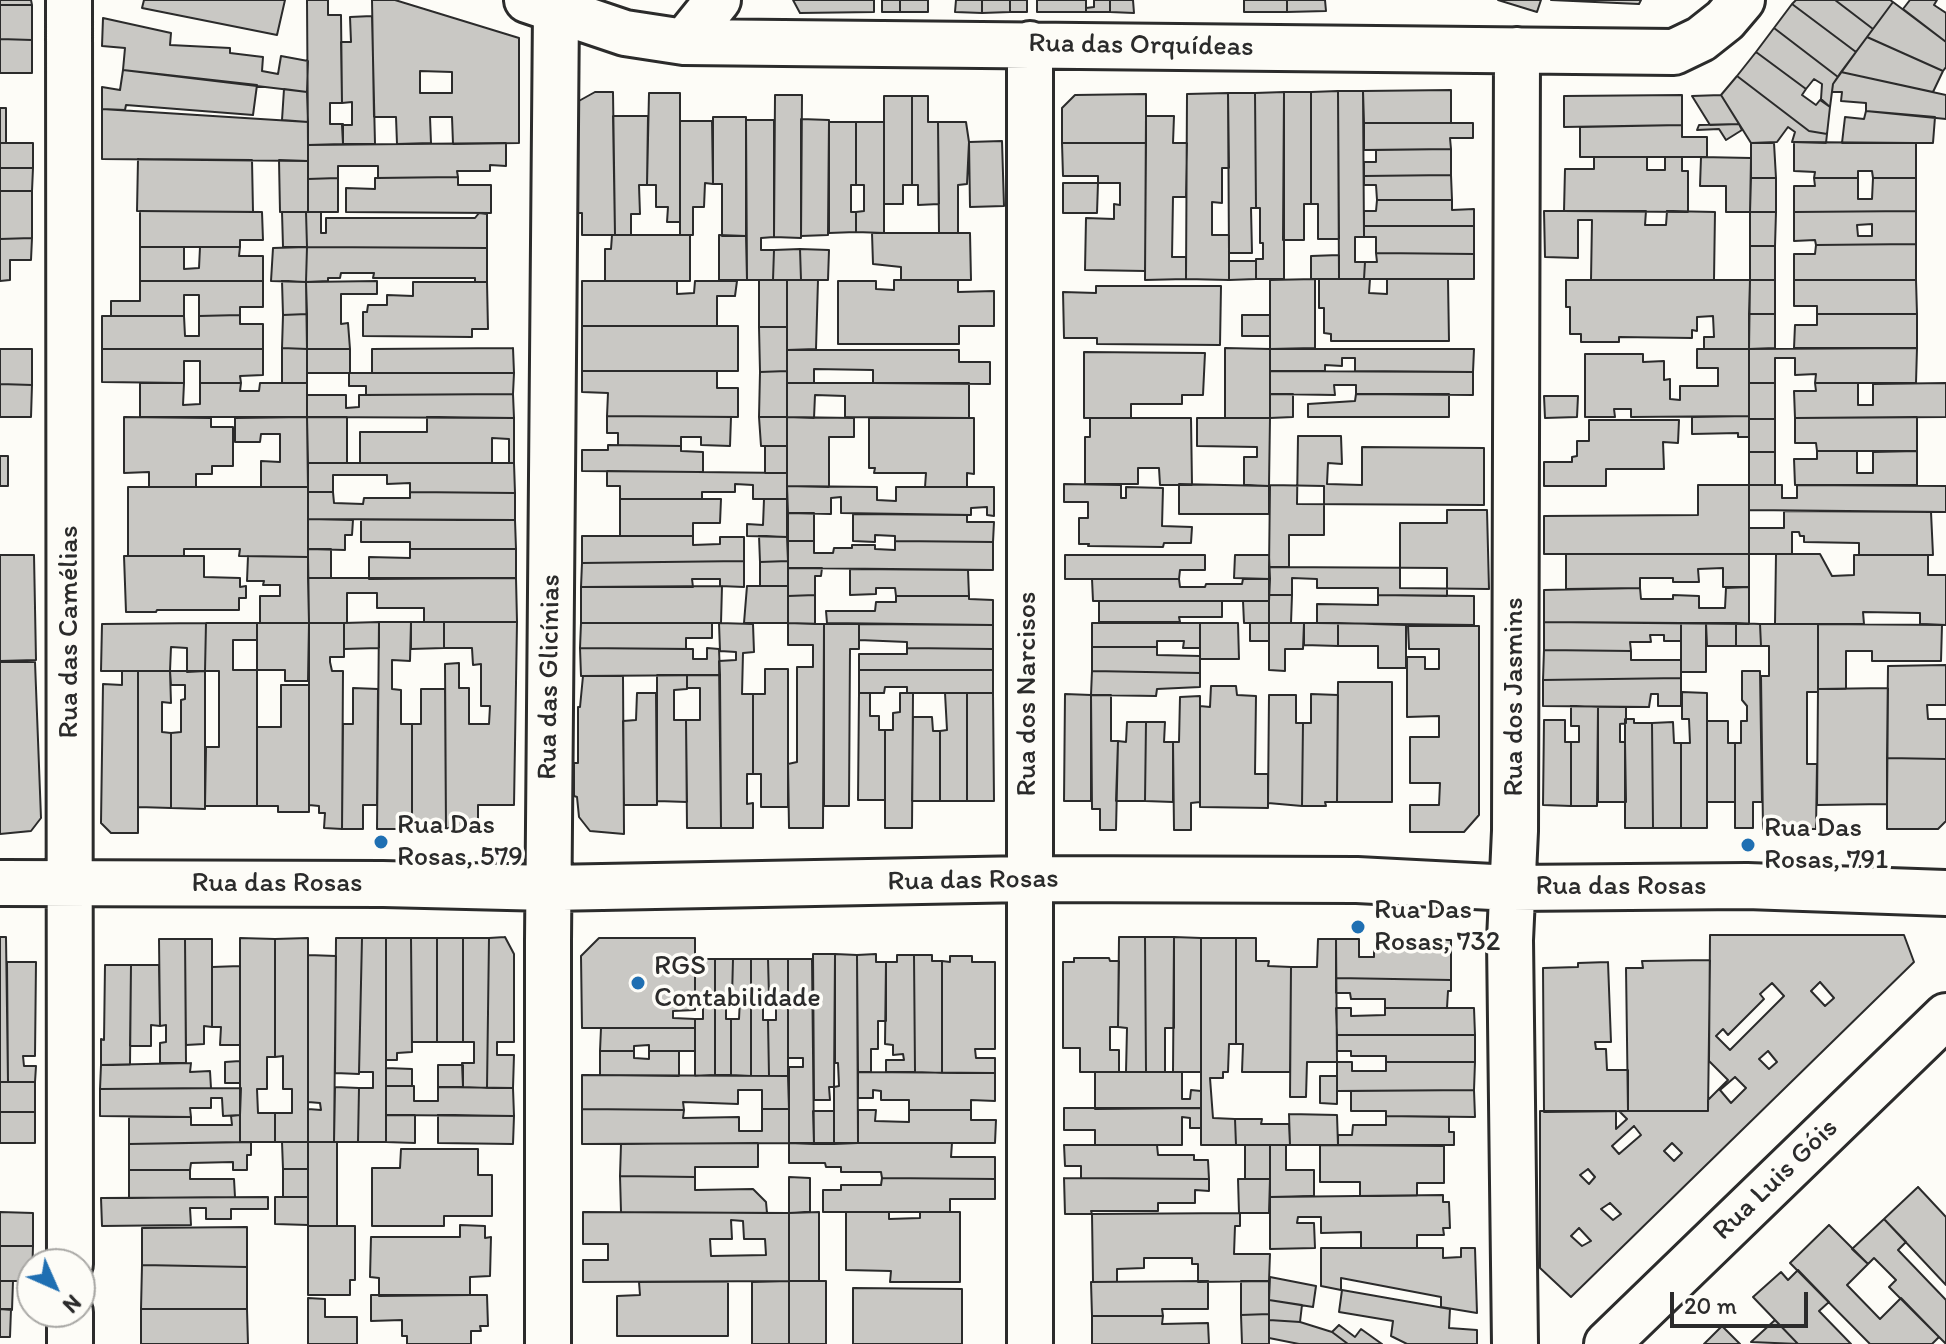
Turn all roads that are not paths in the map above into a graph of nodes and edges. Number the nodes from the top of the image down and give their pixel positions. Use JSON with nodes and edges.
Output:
{"nodes":[{"id":1,"x":69,"y":0,"type":"edge"},
{"id":2,"x":718,"y":0,"type":"edge"},
{"id":3,"x":1742,"y":0,"type":"edge"},
{"id":4,"x":542,"y":5,"type":"edge"},
{"id":5,"x":684,"y":42,"type":"junction"},
{"id":6,"x":1030,"y":44,"type":"junction"},
{"id":7,"x":1517,"y":50,"type":"junction"},
{"id":8,"x":1028,"y":879,"type":"junction"},
{"id":9,"x":70,"y":882,"type":"junction"},
{"id":10,"x":0,"y":883,"type":"edge"},
{"id":11,"x":549,"y":888,"type":"junction"},
{"id":12,"x":1512,"y":888,"type":"junction"},
{"id":13,"x":1946,"y":893,"type":"edge"},
{"id":14,"x":1946,"y":1016,"type":"edge"},
{"id":15,"x":70,"y":1248,"type":"edge"},
{"id":16,"x":1610,"y":1343,"type":"edge"},
{"id":17,"x":548,"y":1344,"type":"edge"},
{"id":18,"x":1030,"y":1344,"type":"edge"},
{"id":19,"x":1515,"y":1344,"type":"edge"}],
"edges":[{"from":1,"to":9,"type":"street","name":"Rua das Camélias"},
{"from":2,"to":5,"type":"street"},
{"from":3,"to":7,"type":"street","name":"Rua das Orquídeas"},
{"from":4,"to":5,"type":"street","name":"Rua das Orquídeas"},
{"from":4,"to":11,"type":"street","name":"Rua das Glicínias"},
{"from":5,"to":6,"type":"street","name":"Rua das Orquídeas"},
{"from":6,"to":7,"type":"street","name":"Rua das Orquídeas"},
{"from":6,"to":8,"type":"street","name":"Rua dos Narcisos"},
{"from":7,"to":12,"type":"street","name":"Rua dos Jasmins"},
{"from":8,"to":11,"type":"street","name":"Rua das Rosas"},
{"from":8,"to":12,"type":"street","name":"Rua das Rosas"},
{"from":8,"to":18,"type":"street","name":"Rua dos Narcisos"},
{"from":9,"to":10,"type":"street","name":"Rua das Rosas"},
{"from":9,"to":11,"type":"street","name":"Rua das Rosas"},
{"from":9,"to":15,"type":"street","name":"Rua das Camélias"},
{"from":11,"to":17,"type":"street","name":"Rua das Glicínias"},
{"from":12,"to":13,"type":"street","name":"Rua das Rosas"},
{"from":12,"to":19,"type":"street","name":"Rua dos Jasmins"},
{"from":14,"to":16,"type":"street","name":"Rua Luis Góis"}]}
